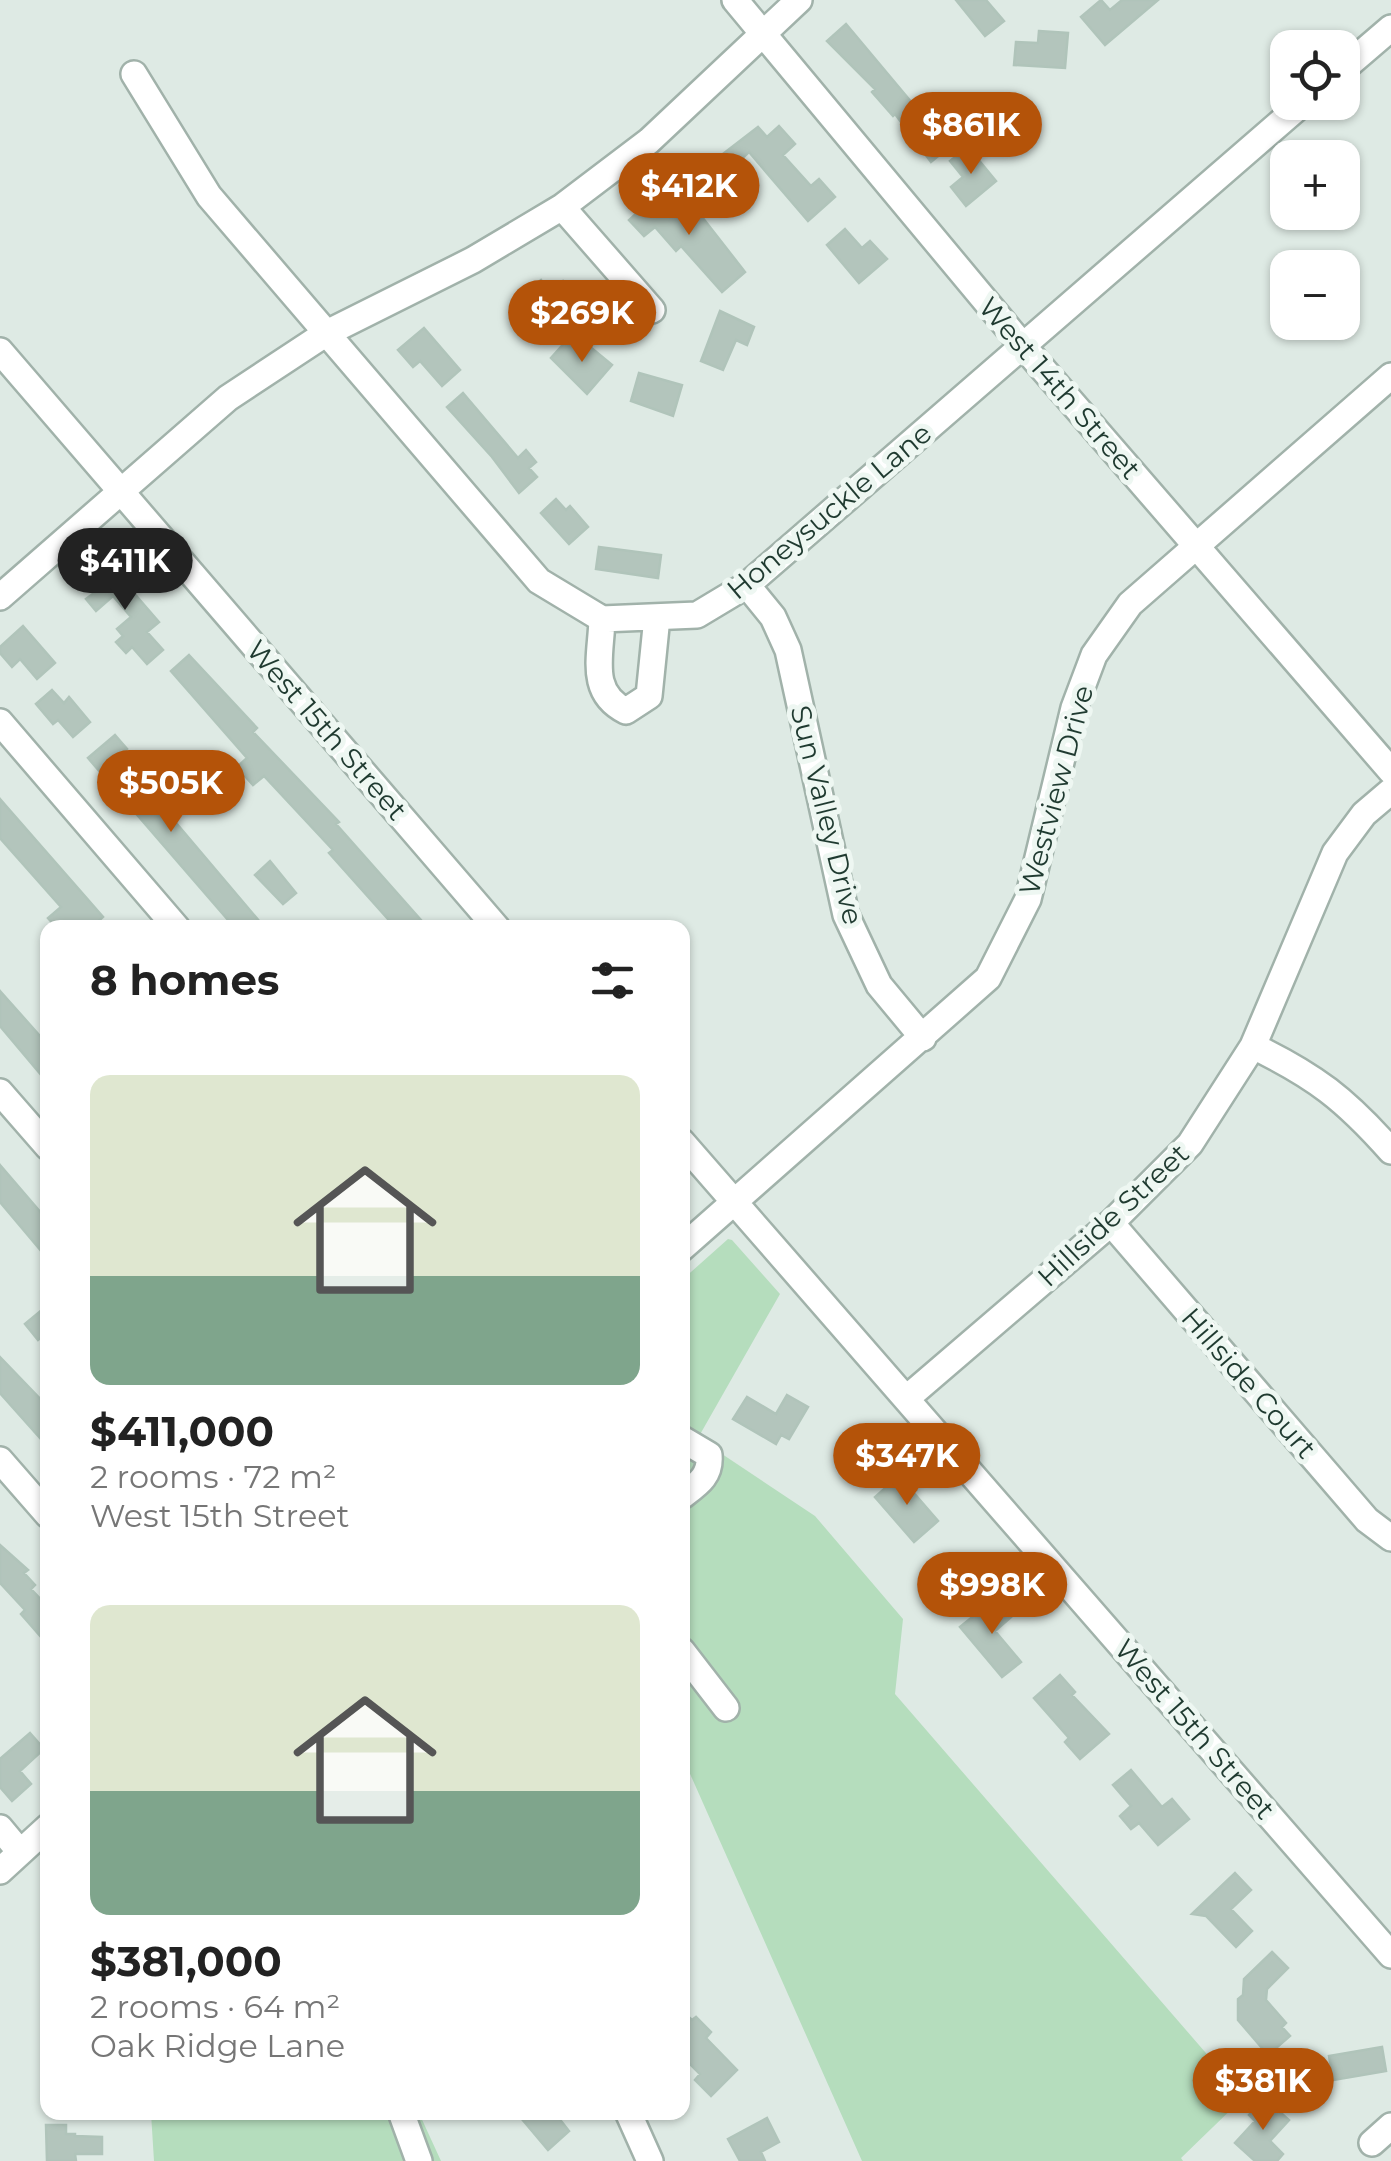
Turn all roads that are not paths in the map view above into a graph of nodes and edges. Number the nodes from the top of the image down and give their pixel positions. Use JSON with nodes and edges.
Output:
{"nodes":[{"id":1,"x":735,"y":0,"type":"edge"},
{"id":2,"x":799,"y":0,"type":"edge"},
{"id":3,"x":1391,"y":28,"type":"edge"},
{"id":4,"x":765,"y":34,"type":"junction"},
{"id":5,"x":1360,"y":55,"type":"edge"},
{"id":6,"x":134,"y":74,"type":"dead end"},
{"id":7,"x":1283,"y":120,"type":"edge"},
{"id":8,"x":562,"y":207,"type":"junction"},
{"id":9,"x":652,"y":310,"type":"dead end"},
{"id":10,"x":325,"y":334,"type":"junction"},
{"id":11,"x":1023,"y":346,"type":"junction"},
{"id":12,"x":0,"y":351,"type":"edge"},
{"id":13,"x":1391,"y":376,"type":"edge"},
{"id":14,"x":120,"y":490,"type":"junction"},
{"id":15,"x":1196,"y":546,"type":"junction"},
{"id":16,"x":748,"y":585,"type":"junction"},
{"id":17,"x":0,"y":597,"type":"edge"},
{"id":18,"x":657,"y":617,"type":"junction"},
{"id":19,"x":602,"y":619,"type":"junction"},
{"id":20,"x":0,"y":722,"type":"edge"},
{"id":21,"x":1391,"y":771,"type":"edge"},
{"id":22,"x":1391,"y":791,"type":"edge"},
{"id":23,"x":170,"y":920,"type":"edge"},
{"id":24,"x":490,"y":920,"type":"edge"},
{"id":25,"x":923,"y":1038,"type":"junction"},
{"id":26,"x":1253,"y":1046,"type":"junction"},
{"id":27,"x":0,"y":1092,"type":"edge"},
{"id":28,"x":40,"y":1138,"type":"edge"},
{"id":29,"x":690,"y":1151,"type":"edge"},
{"id":30,"x":1391,"y":1152,"type":"edge"},
{"id":31,"x":734,"y":1202,"type":"junction"},
{"id":32,"x":1111,"y":1224,"type":"junction"},
{"id":33,"x":690,"y":1241,"type":"edge"},
{"id":34,"x":908,"y":1398,"type":"junction"},
{"id":35,"x":690,"y":1444,"type":"edge"},
{"id":36,"x":0,"y":1460,"type":"edge"},
{"id":37,"x":690,"y":1489,"type":"edge"},
{"id":38,"x":40,"y":1506,"type":"edge"},
{"id":39,"x":1391,"y":1538,"type":"edge"},
{"id":40,"x":690,"y":1661,"type":"edge"},
{"id":41,"x":726,"y":1708,"type":"dead end"},
{"id":42,"x":0,"y":1828,"type":"edge"},
{"id":43,"x":40,"y":1834,"type":"edge"},
{"id":44,"x":20,"y":1852,"type":"junction"},
{"id":45,"x":0,"y":1871,"type":"edge"},
{"id":46,"x":1391,"y":1955,"type":"edge"},
{"id":47,"x":405,"y":2120,"type":"edge"},
{"id":48,"x":632,"y":2120,"type":"edge"},
{"id":49,"x":419,"y":2161,"type":"edge"},
{"id":50,"x":650,"y":2161,"type":"edge"}],
"edges":[{"from":1,"to":4,"type":"street","name":"West 14th Street"},
{"from":2,"to":4,"type":"street"},
{"from":3,"to":5,"type":"street"},
{"from":4,"to":8,"type":"street"},
{"from":4,"to":11,"type":"street","name":"West 14th Street"},
{"from":6,"to":10,"type":"street"},
{"from":7,"to":11,"type":"street","name":"Honeysuckle Lane"},
{"from":8,"to":9,"type":"street"},
{"from":8,"to":10,"type":"street"},
{"from":10,"to":14,"type":"street"},
{"from":10,"to":19,"type":"street"},
{"from":11,"to":15,"type":"street","name":"West 14th Street"},
{"from":11,"to":16,"type":"street","name":"Honeysuckle Lane"},
{"from":12,"to":14,"type":"street","name":"West 15th Street"},
{"from":13,"to":15,"type":"street","name":"Westview Drive"},
{"from":14,"to":17,"type":"street"},
{"from":14,"to":24,"type":"street","name":"West 15th Street"},
{"from":15,"to":21,"type":"street","name":"West 14th Street"},
{"from":15,"to":25,"type":"street","name":"Westview Drive"},
{"from":16,"to":18,"type":"street","name":"Honeysuckle Lane"},
{"from":16,"to":25,"type":"street","name":"Sun Valley Drive"},
{"from":18,"to":19,"type":"street","name":"Honeysuckle Lane"},
{"from":18,"to":19,"type":"street"},
{"from":20,"to":23,"type":"street"},
{"from":22,"to":26,"type":"street","name":"Hillside Street"},
{"from":25,"to":31,"type":"street","name":"Westview Drive"},
{"from":26,"to":30,"type":"street"},
{"from":26,"to":32,"type":"street","name":"Hillside Street"},
{"from":27,"to":28,"type":"street"},
{"from":29,"to":31,"type":"street","name":"West 15th Street"},
{"from":31,"to":33,"type":"street","name":"Westview Drive"},
{"from":31,"to":34,"type":"street","name":"West 15th Street"},
{"from":32,"to":34,"type":"street","name":"Hillside Street"},
{"from":32,"to":39,"type":"street","name":"Hillside Court"},
{"from":34,"to":46,"type":"street","name":"West 15th Street"},
{"from":35,"to":37,"type":"street"},
{"from":36,"to":38,"type":"street"},
{"from":40,"to":41,"type":"street"},
{"from":42,"to":44,"type":"street"},
{"from":43,"to":44,"type":"street"},
{"from":44,"to":45,"type":"street"},
{"from":47,"to":49,"type":"street"},
{"from":48,"to":50,"type":"street"}]}
